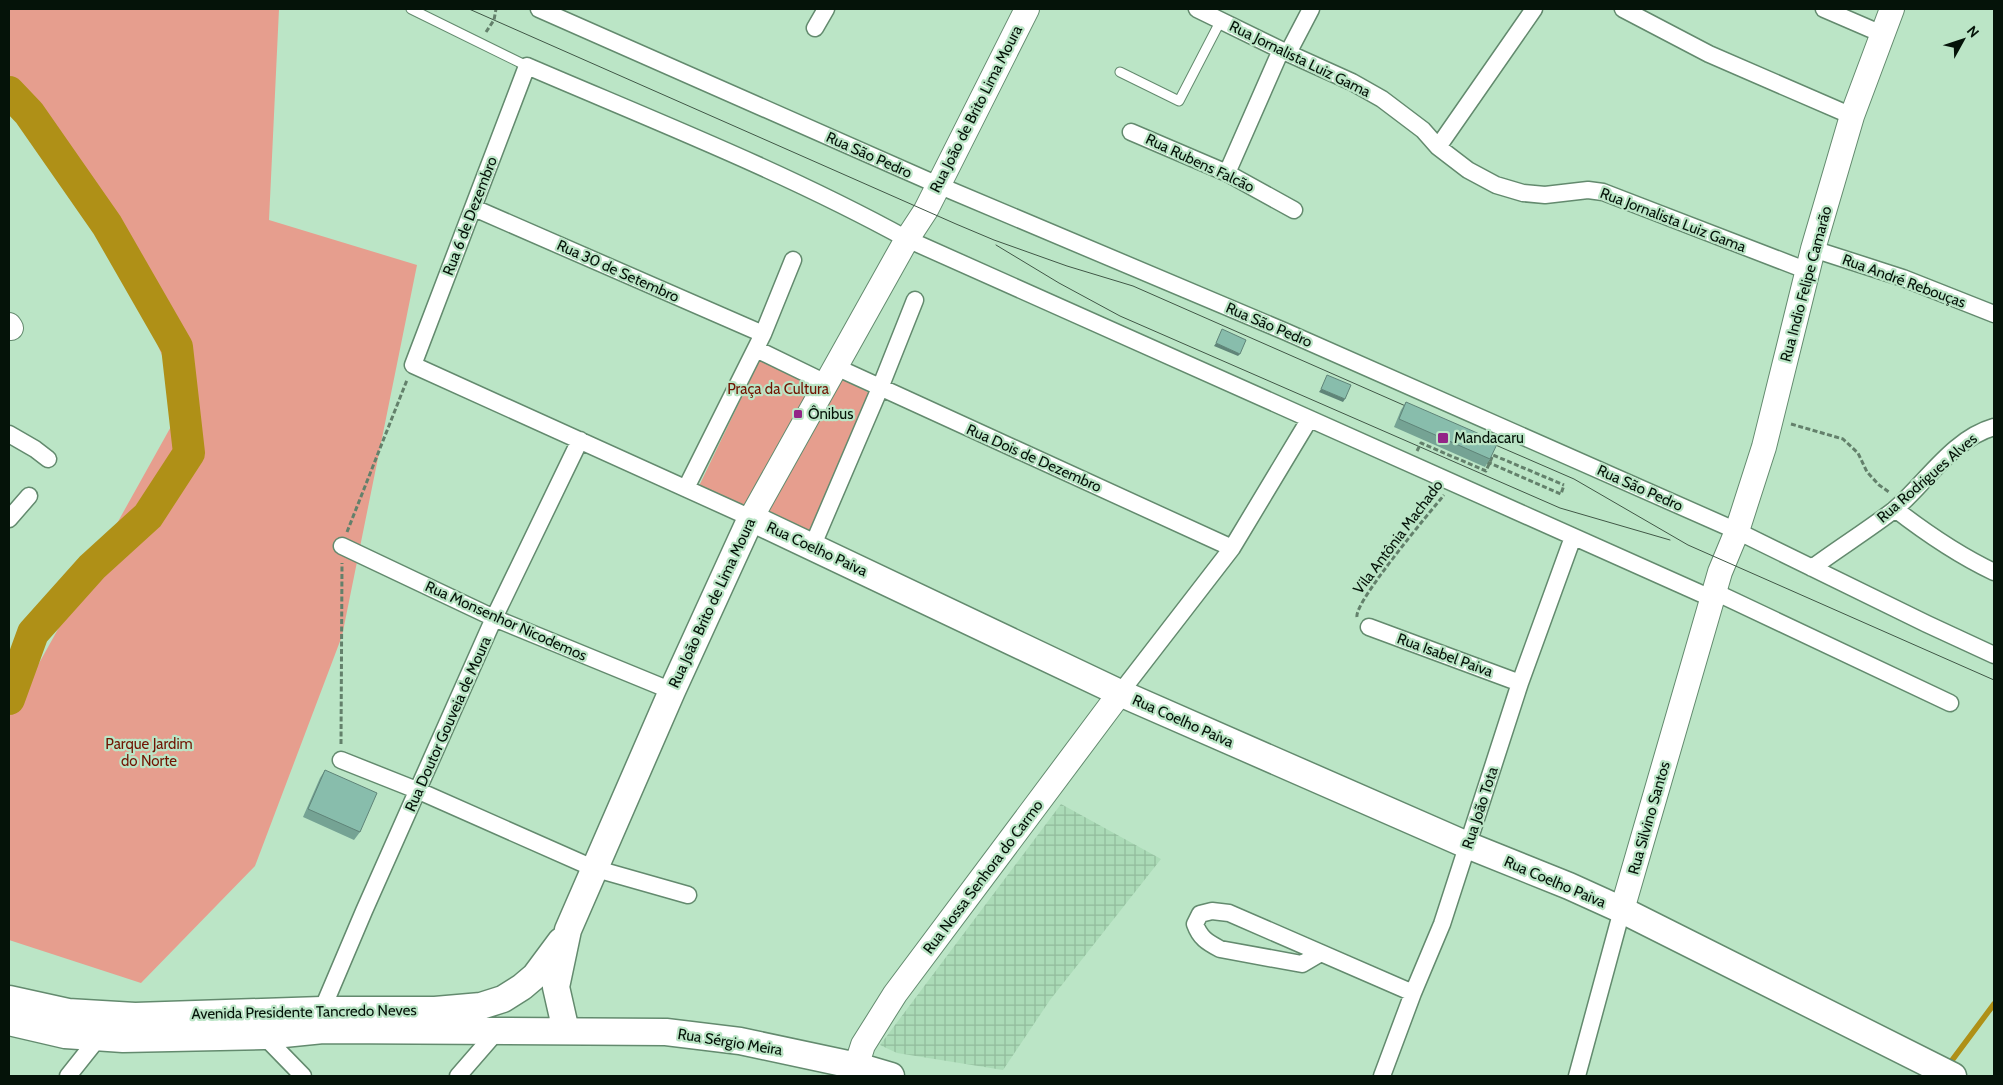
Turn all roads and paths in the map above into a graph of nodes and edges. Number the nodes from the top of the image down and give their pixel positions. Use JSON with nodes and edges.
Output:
{"nodes":[{"id":1,"x":411,"y":9,"type":"edge"},
{"id":2,"x":496,"y":9,"type":"edge"},
{"id":3,"x":826,"y":9,"type":"edge"},
{"id":4,"x":1027,"y":9,"type":"edge"},
{"id":5,"x":1197,"y":9,"type":"edge"},
{"id":6,"x":1311,"y":9,"type":"edge"},
{"id":7,"x":1534,"y":9,"type":"edge"},
{"id":8,"x":1623,"y":9,"type":"edge"},
{"id":9,"x":1824,"y":9,"type":"edge"},
{"id":10,"x":1892,"y":9,"type":"edge"},
{"id":11,"x":547,"y":10,"type":"edge"},
{"id":12,"x":1221,"y":20,"type":"junction"},
{"id":13,"x":815,"y":28,"type":"dead end"},
{"id":14,"x":1882,"y":34,"type":"junction"},
{"id":15,"x":481,"y":42,"type":"junction"},
{"id":16,"x":1284,"y":52,"type":"junction"},
{"id":17,"x":527,"y":66,"type":"junction"},
{"id":18,"x":1120,"y":72,"type":"dead end"},
{"id":19,"x":1852,"y":116,"type":"junction"},
{"id":20,"x":1131,"y":132,"type":"dead end"},
{"id":21,"x":1438,"y":147,"type":"junction"},
{"id":22,"x":1227,"y":173,"type":"junction"},
{"id":23,"x":938,"y":185,"type":"junction"},
{"id":24,"x":474,"y":208,"type":"junction"},
{"id":25,"x":926,"y":210,"type":"joint"},
{"id":26,"x":1294,"y":210,"type":"dead end"},
{"id":27,"x":907,"y":239,"type":"junction"},
{"id":28,"x":794,"y":260,"type":"dead end"},
{"id":29,"x":1810,"y":260,"type":"junction"},
{"id":30,"x":915,"y":300,"type":"dead end"},
{"id":31,"x":1994,"y":314,"type":"edge"},
{"id":32,"x":763,"y":334,"type":"junction"},
{"id":33,"x":756,"y":349,"type":"junction"},
{"id":34,"x":413,"y":365,"type":"joint"},
{"id":35,"x":831,"y":375,"type":"junction"},
{"id":36,"x":880,"y":388,"type":"junction"},
{"id":37,"x":1771,"y":419,"type":"junction"},
{"id":38,"x":1309,"y":420,"type":"junction"},
{"id":39,"x":1994,"y":428,"type":"edge"},
{"id":40,"x":9,"y":434,"type":"edge"},
{"id":41,"x":580,"y":440,"type":"junction"},
{"id":42,"x":1417,"y":452,"type":"dead end"},
{"id":43,"x":48,"y":459,"type":"dead end"},
{"id":44,"x":1487,"y":462,"type":"edge"},
{"id":45,"x":1453,"y":483,"type":"junction"},
{"id":46,"x":686,"y":488,"type":"junction"},
{"id":47,"x":29,"y":496,"type":"dead end"},
{"id":48,"x":1899,"y":505,"type":"junction"},
{"id":49,"x":751,"y":518,"type":"junction"},
{"id":50,"x":9,"y":519,"type":"edge"},
{"id":51,"x":1737,"y":531,"type":"junction"},
{"id":52,"x":1573,"y":537,"type":"junction"},
{"id":53,"x":342,"y":546,"type":"dead end"},
{"id":54,"x":812,"y":547,"type":"junction"},
{"id":55,"x":1232,"y":548,"type":"junction"},
{"id":56,"x":1724,"y":561,"type":"joint"},
{"id":57,"x":1812,"y":568,"type":"junction"},
{"id":58,"x":1994,"y":572,"type":"edge"},
{"id":59,"x":1714,"y":595,"type":"junction"},
{"id":60,"x":494,"y":618,"type":"junction"},
{"id":61,"x":1369,"y":627,"type":"joint"},
{"id":62,"x":1994,"y":655,"type":"edge"},
{"id":63,"x":1520,"y":683,"type":"junction"},
{"id":64,"x":672,"y":691,"type":"junction"},
{"id":65,"x":1120,"y":693,"type":"junction"},
{"id":66,"x":1950,"y":703,"type":"dead end"},
{"id":67,"x":341,"y":760,"type":"dead end"},
{"id":68,"x":419,"y":791,"type":"junction"},
{"id":69,"x":1467,"y":845,"type":"junction"},
{"id":70,"x":593,"y":868,"type":"junction"},
{"id":71,"x":688,"y":895,"type":"dead end"},
{"id":72,"x":1622,"y":910,"type":"junction"},
{"id":73,"x":568,"y":930,"type":"junction"},
{"id":74,"x":1319,"y":954,"type":"junction"},
{"id":75,"x":1413,"y":993,"type":"junction"},
{"id":76,"x":9,"y":999,"type":"edge"},
{"id":77,"x":322,"y":1010,"type":"junction"},
{"id":78,"x":9,"y":1022,"type":"edge"},
{"id":79,"x":498,"y":1030,"type":"junction"},
{"id":80,"x":566,"y":1030,"type":"junction"},
{"id":81,"x":264,"y":1036,"type":"junction"},
{"id":82,"x":99,"y":1037,"type":"junction"},
{"id":83,"x":855,"y":1071,"type":"edge"},
{"id":84,"x":68,"y":1076,"type":"edge"},
{"id":85,"x":303,"y":1076,"type":"edge"},
{"id":86,"x":458,"y":1076,"type":"edge"},
{"id":87,"x":891,"y":1076,"type":"edge"},
{"id":88,"x":1382,"y":1076,"type":"edge"},
{"id":89,"x":1578,"y":1076,"type":"edge"},
{"id":90,"x":1953,"y":1076,"type":"edge"}],
"edges":[{"from":1,"to":15,"type":"lane"},
{"from":2,"to":15,"type":"path"},
{"from":3,"to":13,"type":"street"},
{"from":4,"to":23,"type":"street","name":"Rua João de Brito Lima Moura"},
{"from":5,"to":12,"type":"street","name":"Rua Jornalista Luiz Gama"},
{"from":6,"to":16,"type":"street"},
{"from":7,"to":21,"type":"street"},
{"from":8,"to":19,"type":"street"},
{"from":9,"to":14,"type":"street"},
{"from":10,"to":14,"type":"street","name":"Rua Indio Felipe Camarão"},
{"from":11,"to":23,"type":"street","name":"Rua São Pedro"},
{"from":12,"to":16,"type":"street","name":"Rua Jornalista Luiz Gama"},
{"from":12,"to":18,"type":"lane"},
{"from":14,"to":19,"type":"street","name":"Rua Indio Felipe Camarão"},
{"from":15,"to":17,"type":"lane"},
{"from":16,"to":21,"type":"street","name":"Rua Jornalista Luiz Gama"},
{"from":16,"to":22,"type":"street"},
{"from":17,"to":24,"type":"street","name":"Rua 6 de Dezembro"},
{"from":17,"to":27,"type":"street"},
{"from":19,"to":29,"type":"street","name":"Rua Indio Felipe Camarão"},
{"from":20,"to":22,"type":"street","name":"Rua Rubens Falcão"},
{"from":21,"to":29,"type":"street","name":"Rua Jornalista Luiz Gama"},
{"from":22,"to":26,"type":"street","name":"Rua Rubens Falcão"},
{"from":23,"to":25,"type":"street","name":"Rua João de Brito Lima Moura"},
{"from":23,"to":51,"type":"street","name":"Rua São Pedro"},
{"from":24,"to":32,"type":"street","name":"Rua 30 de Setembro"},
{"from":24,"to":34,"type":"street","name":"Rua 6 de Dezembro"},
{"from":25,"to":27,"type":"street","name":"Rua João Brito de Lima Moura"},
{"from":27,"to":35,"type":"street","name":"Rua João Brito de Lima Moura"},
{"from":27,"to":38,"type":"street"},
{"from":28,"to":32,"type":"street"},
{"from":29,"to":31,"type":"street","name":"Rua André Rebouças"},
{"from":29,"to":37,"type":"street","name":"Rua Indio Felipe Camarão"},
{"from":30,"to":36,"type":"street"},
{"from":32,"to":33,"type":"street"},
{"from":33,"to":35,"type":"street","name":"Rua Dois de Dezembro"},
{"from":33,"to":46,"type":"street"},
{"from":34,"to":41,"type":"street","name":"Rua Coelho Paiva"},
{"from":35,"to":36,"type":"street","name":"Rua Dois de Dezembro"},
{"from":35,"to":49,"type":"street","name":"Rua João Brito de Lima Moura"},
{"from":36,"to":54,"type":"street"},
{"from":36,"to":55,"type":"street","name":"Rua Dois de Dezembro"},
{"from":37,"to":48,"type":"path"},
{"from":37,"to":51,"type":"street","name":"Rua Indio Felipe Camarão"},
{"from":38,"to":45,"type":"street"},
{"from":38,"to":55,"type":"street"},
{"from":39,"to":48,"type":"street","name":"Rua Rodrigues Alves"},
{"from":40,"to":43,"type":"street"},
{"from":41,"to":46,"type":"street","name":"Rua Coelho Paiva"},
{"from":41,"to":60,"type":"street","name":"Rua Doutor Gouveia de Moura"},
{"from":42,"to":44,"type":"path","bridge":true},
{"from":45,"to":52,"type":"street"},
{"from":45,"to":61,"type":"path","name":"Vila Antônia Machado"},
{"from":46,"to":49,"type":"street","name":"Rua Coelho Paiva"},
{"from":47,"to":50,"type":"street"},
{"from":48,"to":57,"type":"street","name":"Rua Rodrigues Alves"},
{"from":48,"to":58,"type":"street"},
{"from":49,"to":54,"type":"main road","name":"Rua Coelho Paiva"},
{"from":49,"to":64,"type":"main road","name":"Rua João Brito de Lima Moura"},
{"from":51,"to":56,"type":"street","name":"Rua Indio Felipe Camarão"},
{"from":51,"to":57,"type":"street","name":"Rua São Pedro"},
{"from":52,"to":59,"type":"street"},
{"from":52,"to":63,"type":"street","name":"Rua João Tota"},
{"from":53,"to":60,"type":"street","name":"Rua Monsenhor Nicodemos"},
{"from":54,"to":65,"type":"main road","name":"Rua Coelho Paiva"},
{"from":55,"to":65,"type":"street"},
{"from":56,"to":59,"type":"street","name":"Rua Silvino Santos"},
{"from":57,"to":62,"type":"street","name":"Rua São Pedro"},
{"from":59,"to":66,"type":"street"},
{"from":59,"to":72,"type":"street","name":"Rua Silvino Santos"},
{"from":60,"to":64,"type":"street","name":"Rua Monsenhor Nicodemos"},
{"from":60,"to":68,"type":"street","name":"Rua Doutor Gouveia de Moura"},
{"from":61,"to":63,"type":"street","name":"Rua Isabel Paiva"},
{"from":63,"to":69,"type":"street","name":"Rua João Tota"},
{"from":64,"to":70,"type":"main road","name":"Rua João Brito de Lima Moura"},
{"from":65,"to":69,"type":"main road","name":"Rua Coelho Paiva"},
{"from":65,"to":83,"type":"street","name":"Rua Nossa Senhora do Carmo"},
{"from":67,"to":68,"type":"street"},
{"from":68,"to":70,"type":"street"},
{"from":68,"to":77,"type":"street","name":"Rua Doutor Gouveia de Moura"},
{"from":69,"to":72,"type":"main road","name":"Rua Coelho Paiva"},
{"from":69,"to":75,"type":"street","name":"Rua João Tota"},
{"from":70,"to":71,"type":"street"},
{"from":70,"to":73,"type":"main road","name":"Rua João Brito de Lima Moura"},
{"from":72,"to":89,"type":"street","name":"Rua Silvino Santos"},
{"from":72,"to":90,"type":"main road","name":"Rua Coelho Paiva"},
{"from":73,"to":77,"type":"main road","name":"Avenida Presidente Tancredo Neves"},
{"from":73,"to":80,"type":"main road"},
{"from":74,"to":74,"type":"street"},
{"from":74,"to":75,"type":"street"},
{"from":75,"to":88,"type":"street","name":"Rua João Tota"},
{"from":76,"to":77,"type":"main road","name":"Avenida Presidente Tancredo Neves"},
{"from":78,"to":82,"type":"main road","name":"Avenida Presidente Tancredo Neves"},
{"from":79,"to":80,"type":"main road","name":"Avenida Presidente Tancredo Neves"},
{"from":79,"to":81,"type":"main road","name":"Avenida Presidente Tancredo Neves"},
{"from":79,"to":86,"type":"street"},
{"from":80,"to":83,"type":"main road","name":"Rua Sérgio Meira"},
{"from":81,"to":82,"type":"main road","name":"Avenida Presidente Tancredo Neves"},
{"from":81,"to":85,"type":"street"},
{"from":82,"to":84,"type":"street"},
{"from":83,"to":87,"type":"main road","name":"Rua Sérgio Meira"}]}
